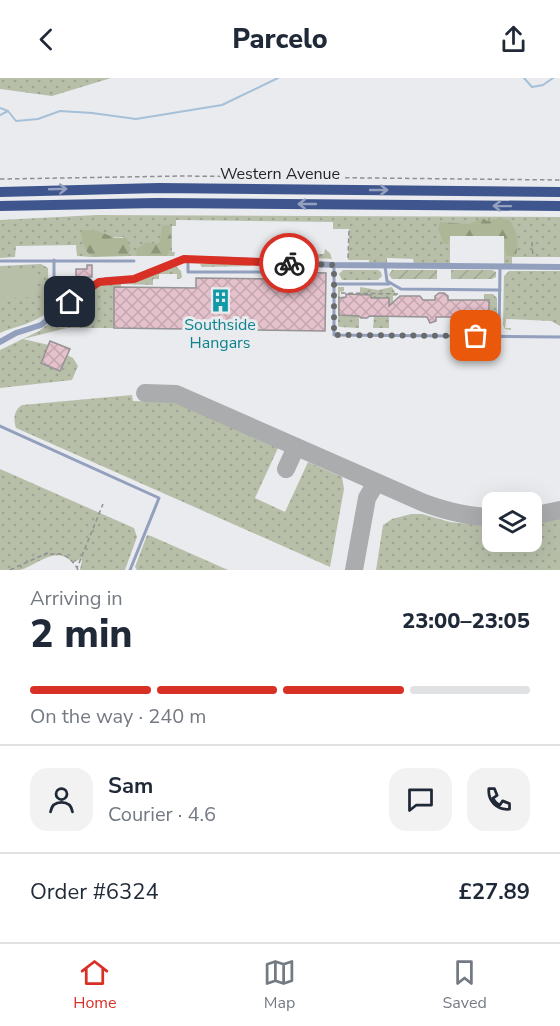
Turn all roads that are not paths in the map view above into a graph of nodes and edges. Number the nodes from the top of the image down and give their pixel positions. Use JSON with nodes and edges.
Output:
{"nodes":[{"id":1,"x":0,"y":192,"type":"edge"},
{"id":2,"x":560,"y":192,"type":"edge"},
{"id":3,"x":0,"y":206,"type":"edge"},
{"id":4,"x":560,"y":206,"type":"edge"},
{"id":5,"x":188,"y":259,"type":"junction"},
{"id":6,"x":54,"y":260,"type":"junction"},
{"id":7,"x":0,"y":261,"type":"edge"},
{"id":8,"x":134,"y":261,"type":"dead end"},
{"id":9,"x":267,"y":262,"type":"junction"},
{"id":10,"x":334,"y":265,"type":"junction"},
{"id":11,"x":386,"y":266,"type":"junction"},
{"id":12,"x":500,"y":267,"type":"junction"},
{"id":13,"x":560,"y":267,"type":"edge"},
{"id":14,"x":334,"y":284,"type":"junction"},
{"id":15,"x":392,"y":284,"type":"junction"},
{"id":16,"x":500,"y":290,"type":"junction"},
{"id":17,"x":54,"y":315,"type":"junction"},
{"id":18,"x":500,"y":336,"type":"junction"},
{"id":19,"x":560,"y":337,"type":"edge"},
{"id":20,"x":0,"y":342,"type":"edge"},
{"id":21,"x":0,"y":426,"type":"edge"},
{"id":22,"x":132,"y":569,"type":"edge"}],
"edges":[{"from":1,"to":2,"type":"highway","name":"Western Avenue","one_way":true},
{"from":4,"to":3,"type":"highway","name":"Western Avenue","one_way":true},
{"from":5,"to":9,"type":"street"},
{"from":5,"to":9,"type":"lane"},
{"from":5,"to":17,"type":"street"},
{"from":6,"to":7,"type":"lane"},
{"from":6,"to":8,"type":"lane"},
{"from":6,"to":17,"type":"lane"},
{"from":9,"to":10,"type":"street"},
{"from":10,"to":11,"type":"street"},
{"from":10,"to":14,"type":"lane"},
{"from":11,"to":12,"type":"street"},
{"from":11,"to":15,"type":"lane"},
{"from":12,"to":13,"type":"street"},
{"from":12,"to":16,"type":"lane"},
{"from":14,"to":15,"type":"lane"},
{"from":14,"to":18,"type":"lane"},
{"from":15,"to":16,"type":"lane"},
{"from":16,"to":18,"type":"lane"},
{"from":17,"to":20,"type":"street"},
{"from":18,"to":19,"type":"lane"},
{"from":21,"to":22,"type":"lane"}]}
